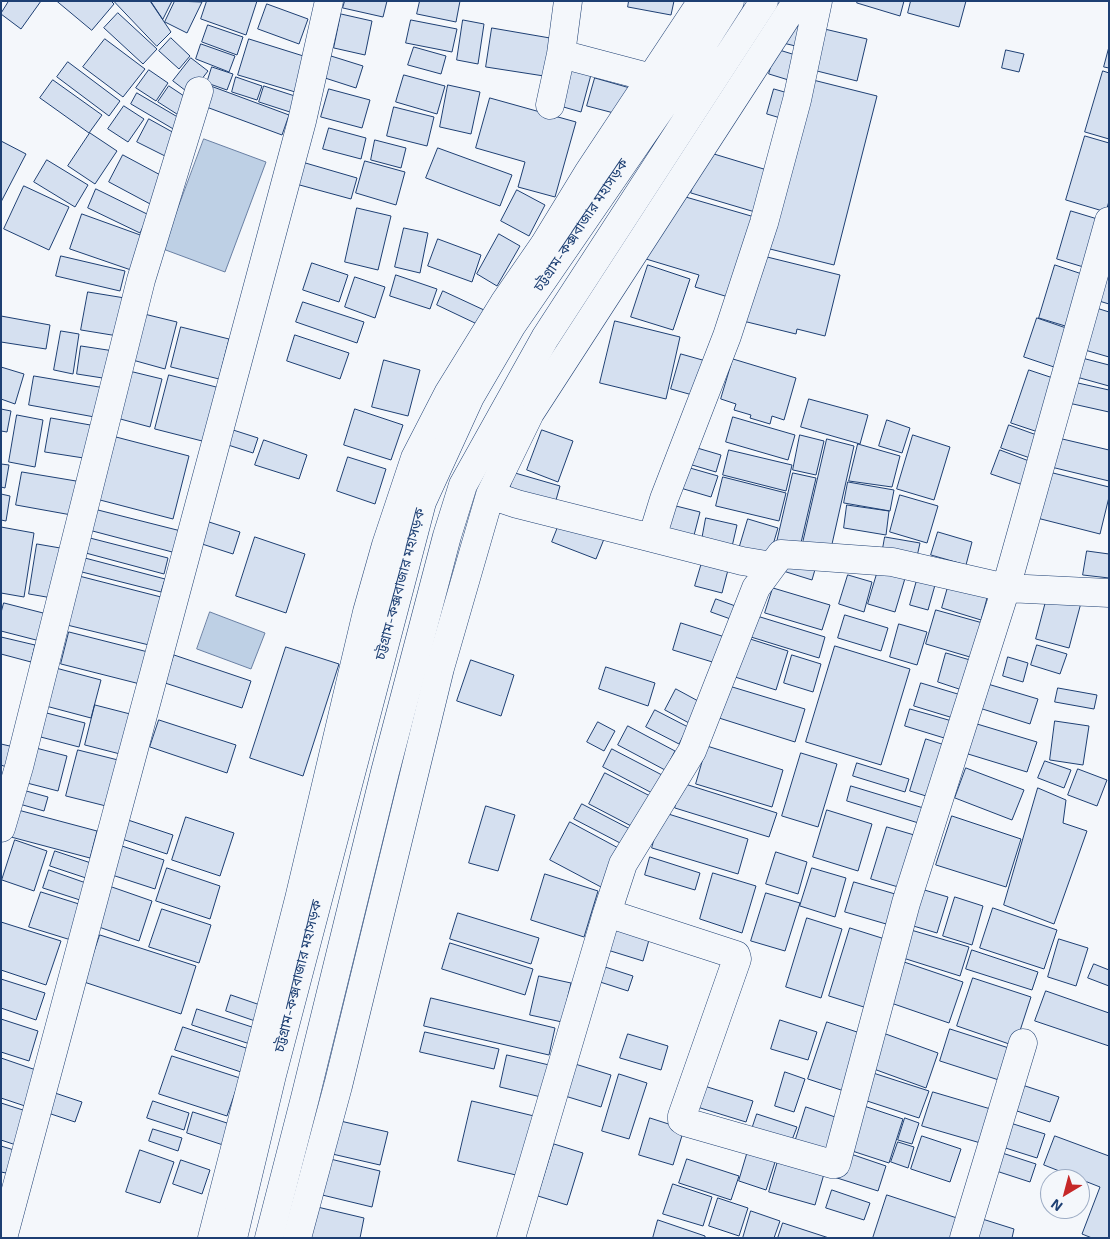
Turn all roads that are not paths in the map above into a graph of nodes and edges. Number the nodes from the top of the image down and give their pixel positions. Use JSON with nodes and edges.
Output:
{"nodes":[{"id":1,"x":329,"y":1,"type":"edge"},
{"id":2,"x":568,"y":1,"type":"edge"},
{"id":3,"x":702,"y":1,"type":"edge"},
{"id":4,"x":730,"y":1,"type":"edge"},
{"id":5,"x":764,"y":1,"type":"edge"},
{"id":6,"x":797,"y":1,"type":"edge"},
{"id":7,"x":818,"y":1,"type":"edge"},
{"id":8,"x":561,"y":54,"type":"junction"},
{"id":9,"x":652,"y":78,"type":"junction"},
{"id":10,"x":199,"y":91,"type":"dead end"},
{"id":11,"x":550,"y":104,"type":"dead end"},
{"id":12,"x":621,"y":167,"type":"junction"},
{"id":13,"x":588,"y":173,"type":"junction"},
{"id":14,"x":630,"y":208,"type":"junction"},
{"id":15,"x":586,"y":217,"type":"junction"},
{"id":16,"x":1109,"y":221,"type":"edge"},
{"id":17,"x":556,"y":224,"type":"junction"},
{"id":18,"x":642,"y":239,"type":"junction"},
{"id":19,"x":570,"y":301,"type":"junction"},
{"id":20,"x":582,"y":334,"type":"junction"},
{"id":21,"x":490,"y":495,"type":"junction"},
{"id":22,"x":652,"y":538,"type":"junction"},
{"id":23,"x":772,"y":566,"type":"junction"},
{"id":24,"x":1006,"y":588,"type":"junction"},
{"id":25,"x":1109,"y":592,"type":"edge"},
{"id":26,"x":1,"y":828,"type":"edge"},
{"id":27,"x":607,"y":913,"type":"junction"},
{"id":28,"x":1023,"y":1043,"type":"dead end"},
{"id":29,"x":3,"y":1238,"type":"edge"},
{"id":30,"x":212,"y":1238,"type":"edge"},
{"id":31,"x":234,"y":1238,"type":"edge"},
{"id":32,"x":269,"y":1238,"type":"edge"},
{"id":33,"x":297,"y":1238,"type":"edge"},
{"id":34,"x":511,"y":1238,"type":"edge"},
{"id":35,"x":964,"y":1238,"type":"edge"}],
"edges":[{"from":1,"to":29,"type":"main road"},
{"from":2,"to":8,"type":"main road"},
{"from":3,"to":9,"type":"main road"},
{"from":4,"to":12,"type":"main road","name":"চট্টগ্রাম-কক্সবাজার মহাসড়ক"},
{"from":5,"to":14,"type":"main road"},
{"from":6,"to":18,"type":"main road"},
{"from":7,"to":22,"type":"main road"},
{"from":8,"to":9,"type":"main road"},
{"from":8,"to":11,"type":"main road"},
{"from":9,"to":13,"type":"main road"},
{"from":10,"to":26,"type":"main road"},
{"from":12,"to":13,"type":"main road"},
{"from":12,"to":15,"type":"main road","name":"চট্টগ্রাম-কক্সবাজার মহাসড়ক"},
{"from":13,"to":17,"type":"main road"},
{"from":14,"to":18,"type":"main road"},
{"from":14,"to":19,"type":"main road"},
{"from":15,"to":17,"type":"main road"},
{"from":15,"to":31,"type":"main road","name":"চট্টগ্রাম-কক্সবাজার মহাসড়ক"},
{"from":16,"to":24,"type":"main road"},
{"from":17,"to":30,"type":"main road"},
{"from":18,"to":20,"type":"main road"},
{"from":19,"to":20,"type":"main road"},
{"from":19,"to":32,"type":"main road"},
{"from":20,"to":21,"type":"main road"},
{"from":21,"to":22,"type":"main road"},
{"from":21,"to":33,"type":"main road"},
{"from":22,"to":23,"type":"main road"},
{"from":23,"to":24,"type":"main road"},
{"from":23,"to":27,"type":"main road"},
{"from":24,"to":25,"type":"main road"},
{"from":24,"to":27,"type":"main road"},
{"from":27,"to":34,"type":"main road"},
{"from":28,"to":35,"type":"main road"}]}
